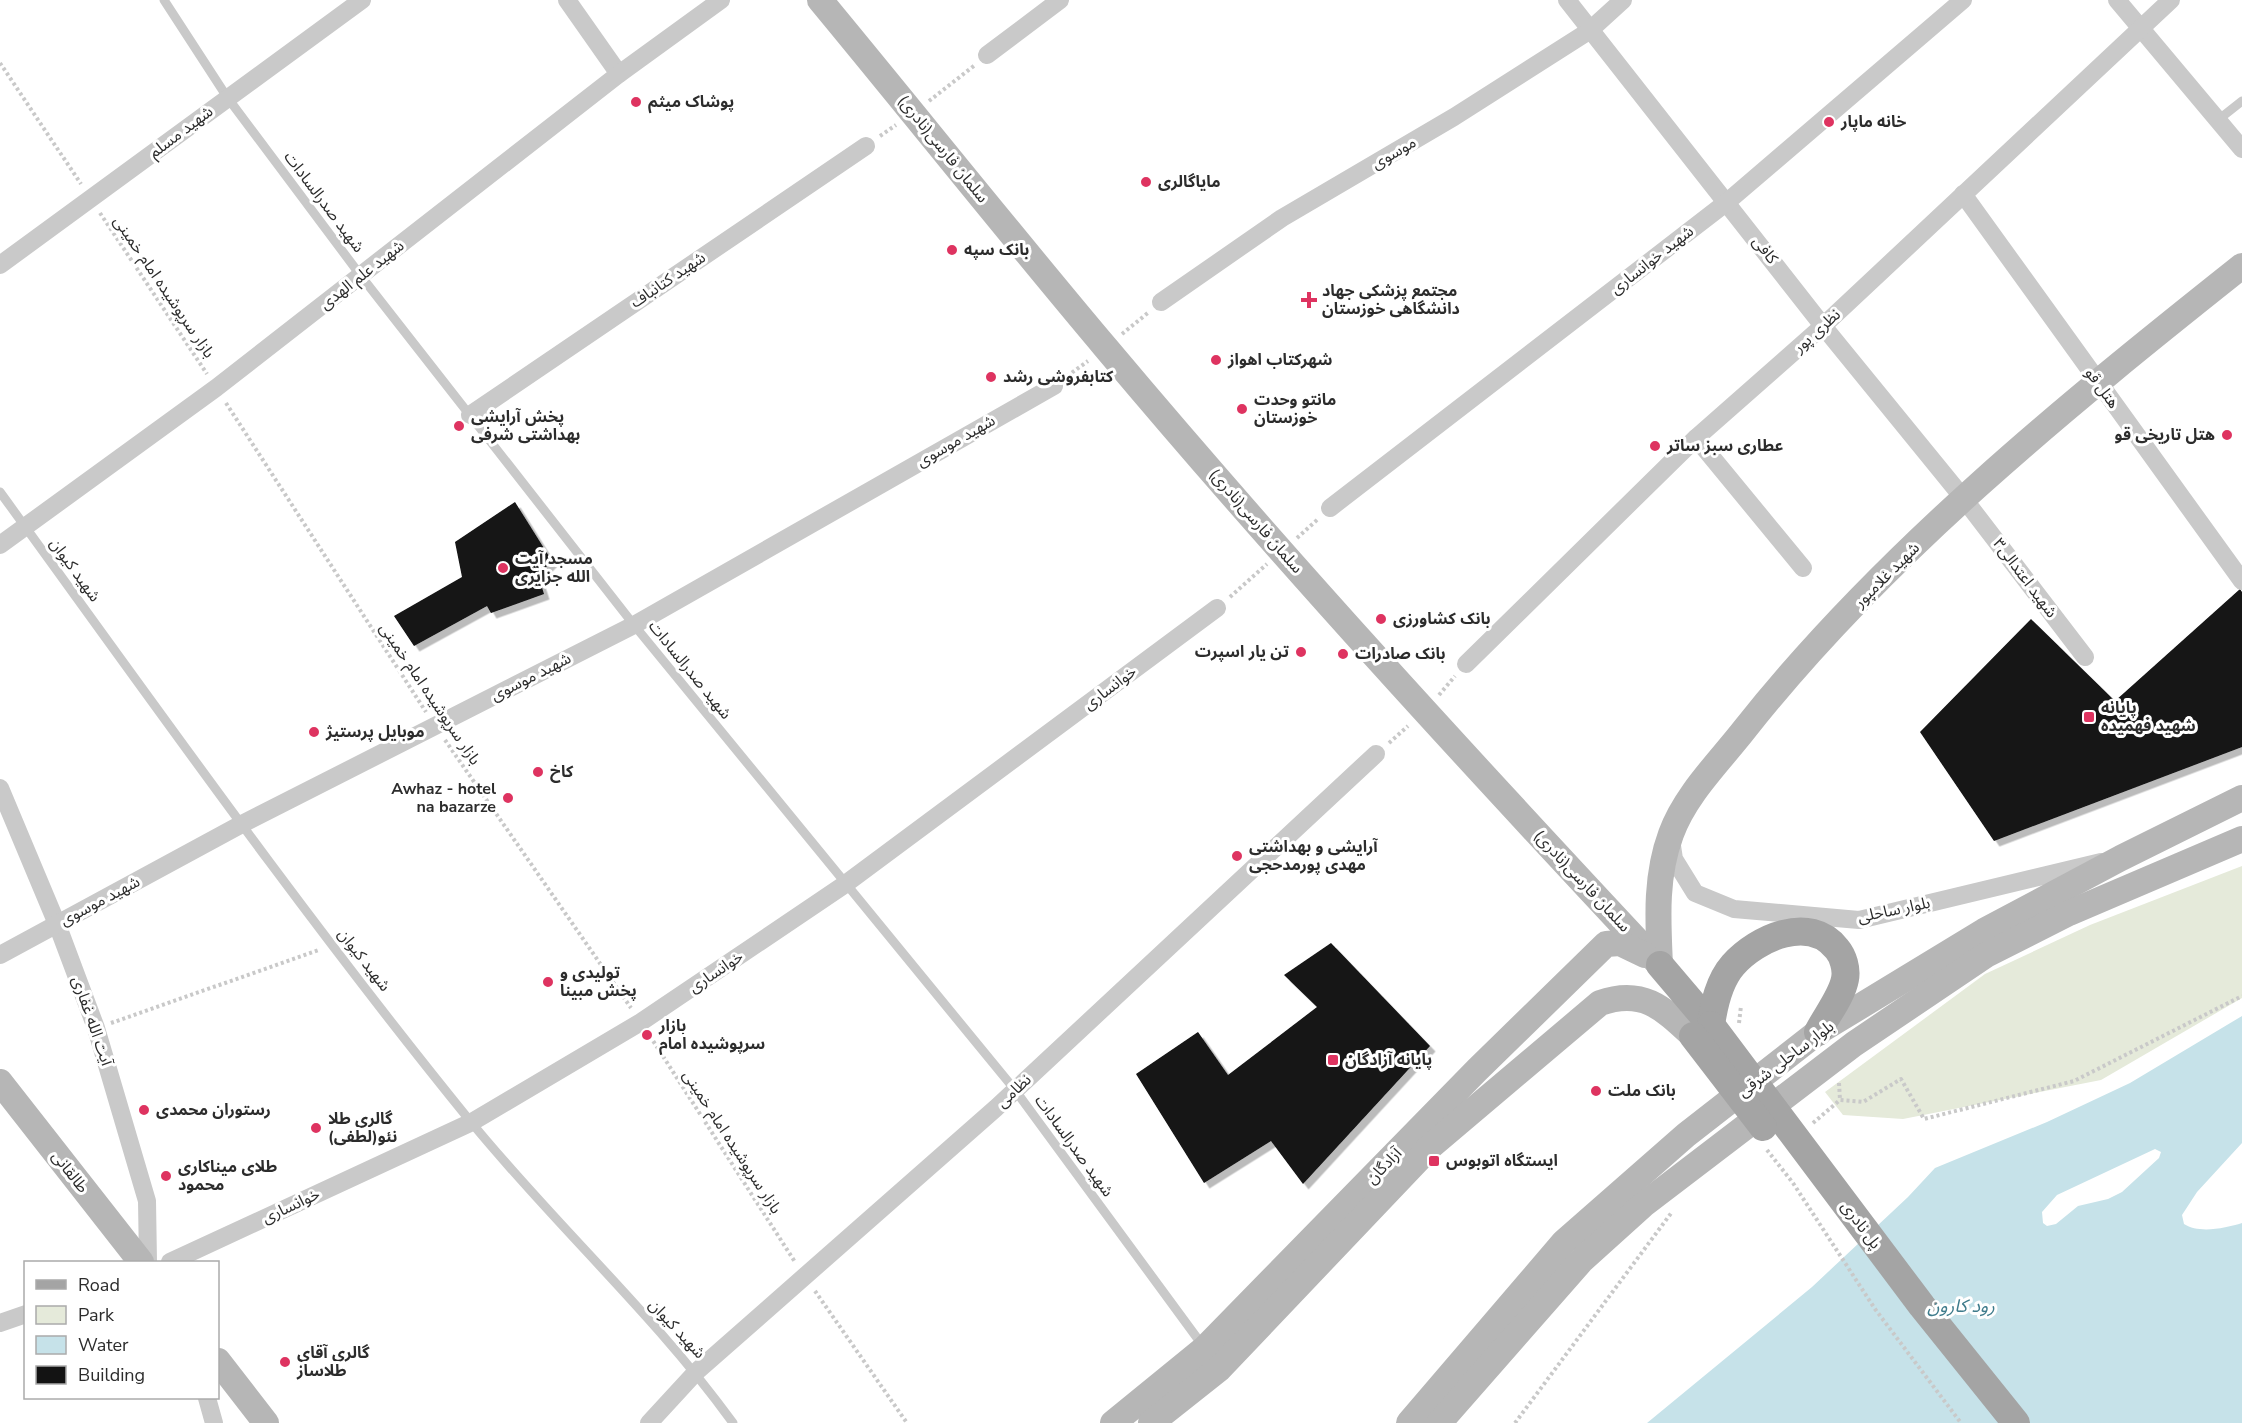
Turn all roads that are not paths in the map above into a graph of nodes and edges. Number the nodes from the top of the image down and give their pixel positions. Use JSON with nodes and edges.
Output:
{"nodes":[{"id":1,"x":164,"y":0,"type":"edge"},
{"id":2,"x":362,"y":0,"type":"edge"},
{"id":3,"x":567,"y":0,"type":"edge"},
{"id":4,"x":721,"y":0,"type":"edge"},
{"id":5,"x":820,"y":0,"type":"edge"},
{"id":6,"x":1060,"y":0,"type":"edge"},
{"id":7,"x":1567,"y":0,"type":"edge"},
{"id":8,"x":1623,"y":0,"type":"edge"},
{"id":9,"x":1963,"y":0,"type":"edge"},
{"id":10,"x":2117,"y":0,"type":"edge"},
{"id":11,"x":2171,"y":0,"type":"edge"},
{"id":12,"x":2140,"y":27,"type":"junction"},
{"id":13,"x":1589,"y":31,"type":"junction"},
{"id":14,"x":987,"y":55,"type":"dead end"},
{"id":15,"x":619,"y":74,"type":"junction"},
{"id":16,"x":227,"y":97,"type":"junction"},
{"id":17,"x":2242,"y":101,"type":"edge"},
{"id":18,"x":2218,"y":120,"type":"junction"},
{"id":19,"x":866,"y":146,"type":"dead end"},
{"id":20,"x":2242,"y":149,"type":"edge"},
{"id":21,"x":1963,"y":194,"type":"junction"},
{"id":22,"x":1727,"y":202,"type":"junction"},
{"id":23,"x":0,"y":265,"type":"edge"},
{"id":24,"x":2242,"y":266,"type":"edge"},
{"id":25,"x":361,"y":276,"type":"junction"},
{"id":26,"x":1161,"y":302,"type":"dead end"},
{"id":27,"x":1823,"y":326,"type":"junction"},
{"id":28,"x":2097,"y":381,"type":"junction"},
{"id":29,"x":1054,"y":386,"type":"dead end"},
{"id":30,"x":470,"y":415,"type":"junction"},
{"id":31,"x":1696,"y":438,"type":"junction"},
{"id":32,"x":0,"y":492,"type":"edge"},
{"id":33,"x":1964,"y":499,"type":"junction"},
{"id":34,"x":1330,"y":508,"type":"dead end"},
{"id":35,"x":27,"y":528,"type":"junction"},
{"id":36,"x":0,"y":545,"type":"edge"},
{"id":37,"x":1803,"y":568,"type":"dead end"},
{"id":38,"x":2242,"y":581,"type":"edge"},
{"id":39,"x":1217,"y":608,"type":"dead end"},
{"id":40,"x":634,"y":624,"type":"junction"},
{"id":41,"x":2085,"y":657,"type":"dead end"},
{"id":42,"x":1466,"y":664,"type":"dead end"},
{"id":43,"x":1376,"y":754,"type":"dead end"},
{"id":44,"x":0,"y":788,"type":"edge"},
{"id":45,"x":2242,"y":798,"type":"edge"},
{"id":46,"x":240,"y":825,"type":"junction"},
{"id":47,"x":1671,"y":833,"type":"junction"},
{"id":48,"x":2242,"y":839,"type":"edge"},
{"id":49,"x":2121,"y":858,"type":"junction"},
{"id":50,"x":844,"y":885,"type":"junction"},
{"id":51,"x":57,"y":924,"type":"junction"},
{"id":52,"x":0,"y":955,"type":"edge"},
{"id":53,"x":1660,"y":965,"type":"junction"},
{"id":54,"x":1702,"y":1030,"type":"junction"},
{"id":55,"x":1818,"y":1032,"type":"junction"},
{"id":56,"x":0,"y":1082,"type":"edge"},
{"id":57,"x":1015,"y":1090,"type":"junction"},
{"id":58,"x":472,"y":1122,"type":"junction"},
{"id":59,"x":139,"y":1261,"type":"edge"},
{"id":60,"x":148,"y":1261,"type":"edge"},
{"id":61,"x":174,"y":1261,"type":"edge"},
{"id":62,"x":24,"y":1315,"type":"edge"},
{"id":63,"x":0,"y":1323,"type":"edge"},
{"id":64,"x":1204,"y":1348,"type":"junction"},
{"id":65,"x":219,"y":1362,"type":"edge"},
{"id":66,"x":696,"y":1372,"type":"junction"},
{"id":67,"x":207,"y":1399,"type":"edge"},
{"id":68,"x":214,"y":1423,"type":"edge"},
{"id":69,"x":266,"y":1423,"type":"edge"},
{"id":70,"x":649,"y":1423,"type":"edge"},
{"id":71,"x":733,"y":1423,"type":"edge"},
{"id":72,"x":1113,"y":1423,"type":"edge"},
{"id":73,"x":1151,"y":1423,"type":"edge"},
{"id":74,"x":1409,"y":1423,"type":"edge"},
{"id":75,"x":1439,"y":1423,"type":"edge"},
{"id":76,"x":1994,"y":1423,"type":"edge"},
{"id":77,"x":2016,"y":1423,"type":"edge"}],
"edges":[{"from":1,"to":16,"type":"lane","name":"شهید صدرالسادات"},
{"from":2,"to":16,"type":"street","name":"شهید مسلم"},
{"from":3,"to":15,"type":"street"},
{"from":4,"to":15,"type":"street","name":"شهید علم الهدی"},
{"from":5,"to":53,"type":"main road","name":"سلمان فارسی(نادری)"},
{"from":6,"to":14,"type":"street"},
{"from":7,"to":13,"type":"street","name":"کافی"},
{"from":8,"to":13,"type":"street","name":"موسوی"},
{"from":9,"to":22,"type":"street","name":"شهید خوانساری"},
{"from":10,"to":12,"type":"street"},
{"from":11,"to":12,"type":"street","name":"نظری پور"},
{"from":12,"to":18,"type":"street"},
{"from":12,"to":21,"type":"street","name":"نظری پور"},
{"from":13,"to":22,"type":"street","name":"کافی"},
{"from":13,"to":26,"type":"street","name":"موسوی"},
{"from":15,"to":25,"type":"street","name":"شهید علم الهدی"},
{"from":16,"to":23,"type":"street","name":"شهید مسلم"},
{"from":16,"to":25,"type":"lane","name":"شهید صدرالسادات"},
{"from":17,"to":18,"type":"lane"},
{"from":18,"to":20,"type":"street"},
{"from":19,"to":30,"type":"street","name":"شهید کتانباف"},
{"from":21,"to":27,"type":"street","name":"نظری پور"},
{"from":21,"to":28,"type":"street","name":"هتل قو"},
{"from":22,"to":27,"type":"street","name":"کافی"},
{"from":22,"to":34,"type":"street","name":"شهید خوانساری"},
{"from":24,"to":28,"type":"main road","name":"شهید غلامپور"},
{"from":25,"to":30,"type":"lane","name":"شهید صدرالسادات"},
{"from":25,"to":35,"type":"street","name":"شهید علم الهدی"},
{"from":27,"to":31,"type":"street","name":"نظری پور"},
{"from":27,"to":33,"type":"street","name":"کافی"},
{"from":28,"to":33,"type":"main road","name":"شهید غلامپور"},
{"from":28,"to":38,"type":"street","name":"هتل قو"},
{"from":29,"to":40,"type":"street","name":"شهید موسوی"},
{"from":30,"to":40,"type":"lane","name":"شهید صدرالسادات"},
{"from":31,"to":37,"type":"street"},
{"from":31,"to":42,"type":"street","name":"نظری پور"},
{"from":32,"to":35,"type":"lane","name":"شهید کیوان"},
{"from":33,"to":41,"type":"street","name":"شهید اعتدالی۳"},
{"from":33,"to":47,"type":"main road","name":"شهید غلامپور"},
{"from":35,"to":36,"type":"street","name":"شهید علم الهدی"},
{"from":35,"to":46,"type":"lane","name":"شهید کیوان"},
{"from":39,"to":50,"type":"street","name":"خوانساری"},
{"from":40,"to":46,"type":"street","name":"شهید موسوی"},
{"from":40,"to":50,"type":"lane","name":"شهید صدرالسادات"},
{"from":43,"to":57,"type":"street","name":"نظامی"},
{"from":44,"to":51,"type":"street","name":"آیت الله غفاری"},
{"from":45,"to":49,"type":"main road","name":"بلوار ساحلی شرقی"},
{"from":46,"to":51,"type":"street","name":"شهید موسوی"},
{"from":46,"to":58,"type":"lane","name":"شهید کیوان"},
{"from":47,"to":49,"type":"street","name":"بلوار ساحلی"},
{"from":47,"to":53,"type":"main road","name":"شهید غلامپور"},
{"from":48,"to":75,"type":"main road","name":"بلوار ساحلی شرقی"},
{"from":49,"to":55,"type":"main road","name":"بلوار ساحلی شرقی"},
{"from":50,"to":57,"type":"lane","name":"شهید صدرالسادات"},
{"from":50,"to":58,"type":"street","name":"خوانساری"},
{"from":51,"to":52,"type":"street","name":"شهید موسوی"},
{"from":51,"to":60,"type":"street","name":"آیت الله غفاری"},
{"from":53,"to":54,"type":"main road","name":"سلمان فارسی(نادری)"},
{"from":53,"to":64,"type":"main road","name":"آزادگان"},
{"from":54,"to":55,"type":"main road"},
{"from":54,"to":73,"type":"main road","name":"آزادگان"},
{"from":54,"to":76,"type":"main road","name":"پل نادری","bridge":true},
{"from":54,"to":77,"type":"main road","name":"پل نادری","bridge":true},
{"from":55,"to":74,"type":"main road","name":"بلوار ساحلی شرقی"},
{"from":56,"to":59,"type":"main road","name":"طالقانی"},
{"from":57,"to":64,"type":"lane","name":"شهید صدرالسادات"},
{"from":57,"to":66,"type":"street","name":"نظامی"},
{"from":58,"to":61,"type":"street","name":"خوانساری"},
{"from":58,"to":66,"type":"lane","name":"شهید کیوان"},
{"from":62,"to":63,"type":"street"},
{"from":64,"to":72,"type":"main road","name":"آزادگان"},
{"from":65,"to":69,"type":"main road"},
{"from":66,"to":70,"type":"street","name":"نظامی"},
{"from":66,"to":71,"type":"lane","name":"شهید کیوان"},
{"from":67,"to":68,"type":"street"}]}
